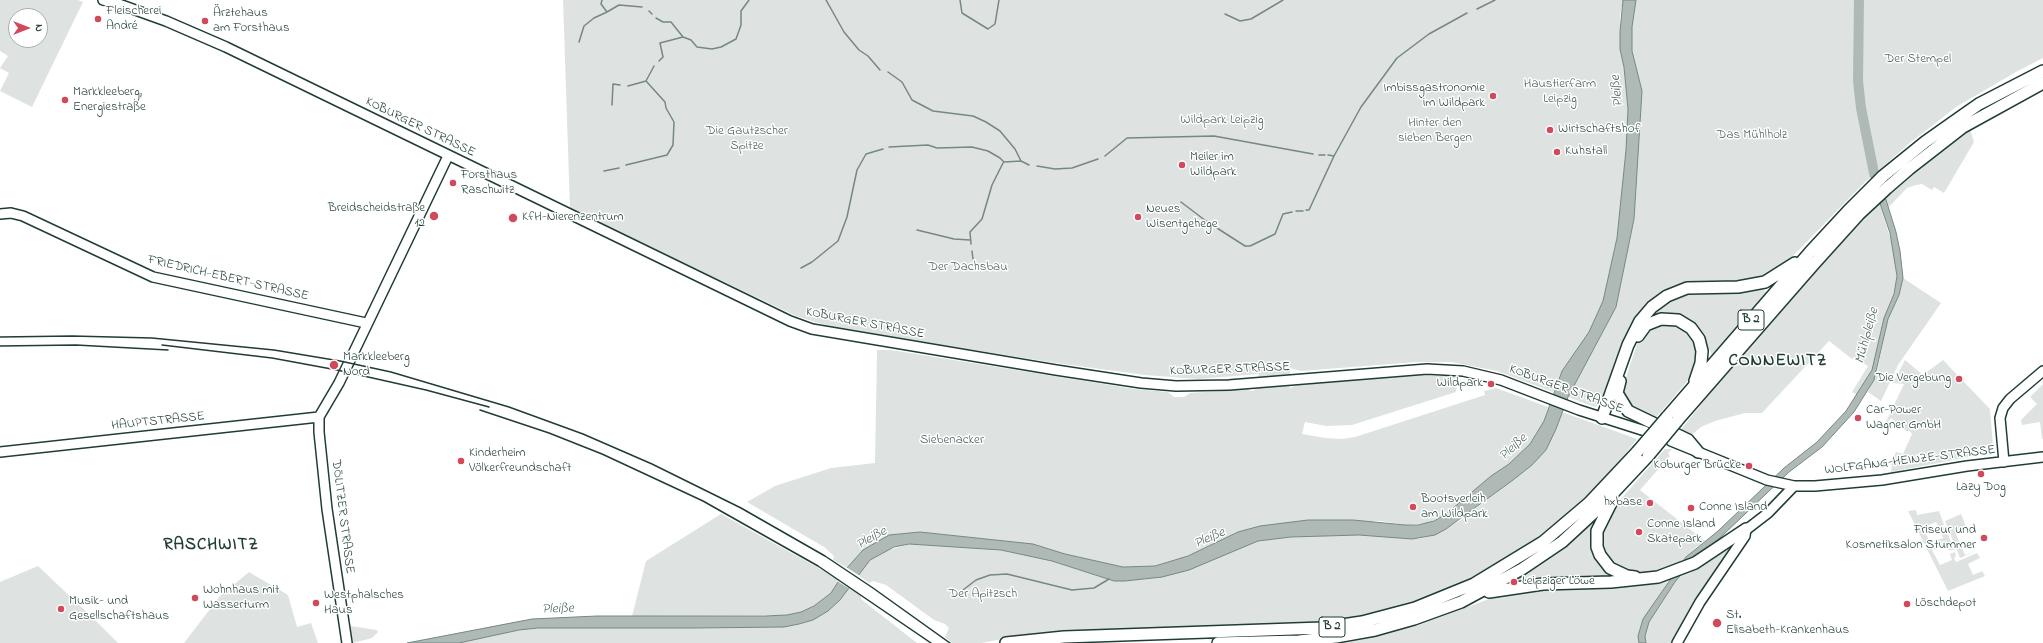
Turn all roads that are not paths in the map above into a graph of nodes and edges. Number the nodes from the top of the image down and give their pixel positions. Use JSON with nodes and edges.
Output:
{"nodes":[{"id":1,"x":103,"y":0,"type":"edge"},
{"id":2,"x":114,"y":1,"type":"edge"},
{"id":3,"x":2043,"y":71,"type":"edge"},
{"id":4,"x":2043,"y":83,"type":"edge"},
{"id":5,"x":2023,"y":86,"type":"junction"},
{"id":6,"x":448,"y":156,"type":"junction"},
{"id":7,"x":0,"y":214,"type":"edge"},
{"id":8,"x":1810,"y":252,"type":"junction"},
{"id":9,"x":366,"y":323,"type":"junction"},
{"id":10,"x":2043,"y":371,"type":"edge"},
{"id":11,"x":1692,"y":388,"type":"junction"},
{"id":12,"x":1617,"y":392,"type":"junction"},
{"id":13,"x":319,"y":417,"type":"junction"},
{"id":14,"x":298,"y":419,"type":"junction"},
{"id":15,"x":1605,"y":419,"type":"junction"},
{"id":16,"x":1645,"y":431,"type":"dead end"},
{"id":17,"x":319,"y":432,"type":"junction"},
{"id":18,"x":1671,"y":440,"type":"dead end"},
{"id":19,"x":0,"y":452,"type":"edge"},
{"id":20,"x":1698,"y":452,"type":"junction"},
{"id":21,"x":1642,"y":454,"type":"junction"},
{"id":22,"x":2043,"y":457,"type":"edge"},
{"id":23,"x":2004,"y":462,"type":"junction"},
{"id":24,"x":1794,"y":486,"type":"junction"},
{"id":25,"x":1620,"y":487,"type":"junction"},
{"id":26,"x":1746,"y":529,"type":"junction"},
{"id":27,"x":1651,"y":578,"type":"junction"},
{"id":28,"x":1476,"y":595,"type":"junction"},
{"id":29,"x":347,"y":640,"type":"edge"},
{"id":30,"x":1006,"y":643,"type":"edge"},
{"id":31,"x":1218,"y":643,"type":"edge"},
{"id":32,"x":1677,"y":643,"type":"edge"}],
"edges":[{"from":1,"to":2,"type":"main road","name":"KOBURGER STRASSE"},
{"from":2,"to":6,"type":"main road","name":"KOBURGER STRASSE"},
{"from":3,"to":5,"type":"highway","number":"B 2"},
{"from":4,"to":5,"type":"highway","number":"B 2"},
{"from":5,"to":8,"type":"highway","number":"B 2"},
{"from":5,"to":21,"type":"highway","number":"B 2","bridge":true},
{"from":6,"to":9,"type":"main road"},
{"from":6,"to":15,"type":"main road","name":"KOBURGER STRASSE"},
{"from":7,"to":9,"type":"main road","name":"FRIEDRICH-EBERT-STRASSE"},
{"from":8,"to":11,"type":"highway","number":"B 2"},
{"from":8,"to":15,"type":"highway"},
{"from":9,"to":13,"type":"main road"},
{"from":10,"to":23,"type":"main road"},
{"from":11,"to":12,"type":"highway"},
{"from":11,"to":21,"type":"highway","number":"B 2","bridge":true},
{"from":12,"to":15,"type":"highway"},
{"from":12,"to":20,"type":"highway"},
{"from":13,"to":14,"type":"main road","name":"HAUPTSTRASSE"},
{"from":13,"to":17,"type":"main road","name":"DÖLITZER STRASSE"},
{"from":14,"to":17,"type":"main road"},
{"from":14,"to":19,"type":"main road","name":"HAUPTSTRASSE"},
{"from":15,"to":16,"type":"main road","name":"KOBURGER STRASSE"},
{"from":17,"to":29,"type":"main road","name":"DÖLITZER STRASSE"},
{"from":18,"to":20,"type":"main road"},
{"from":20,"to":24,"type":"main road","name":"WOLFGANG-HEINZE-STRASSE"},
{"from":21,"to":25,"type":"highway","number":"B 2"},
{"from":21,"to":30,"type":"highway","number":"B 2"},
{"from":22,"to":23,"type":"main road","name":"WOLFGANG-HEINZE-STRASSE"},
{"from":23,"to":24,"type":"main road","name":"WOLFGANG-HEINZE-STRASSE"},
{"from":24,"to":26,"type":"main road"},
{"from":25,"to":27,"type":"highway"},
{"from":25,"to":28,"type":"highway","number":"B 2"},
{"from":26,"to":27,"type":"highway"},
{"from":26,"to":32,"type":"main road"},
{"from":27,"to":28,"type":"highway"},
{"from":28,"to":31,"type":"highway","number":"B 2"}]}
